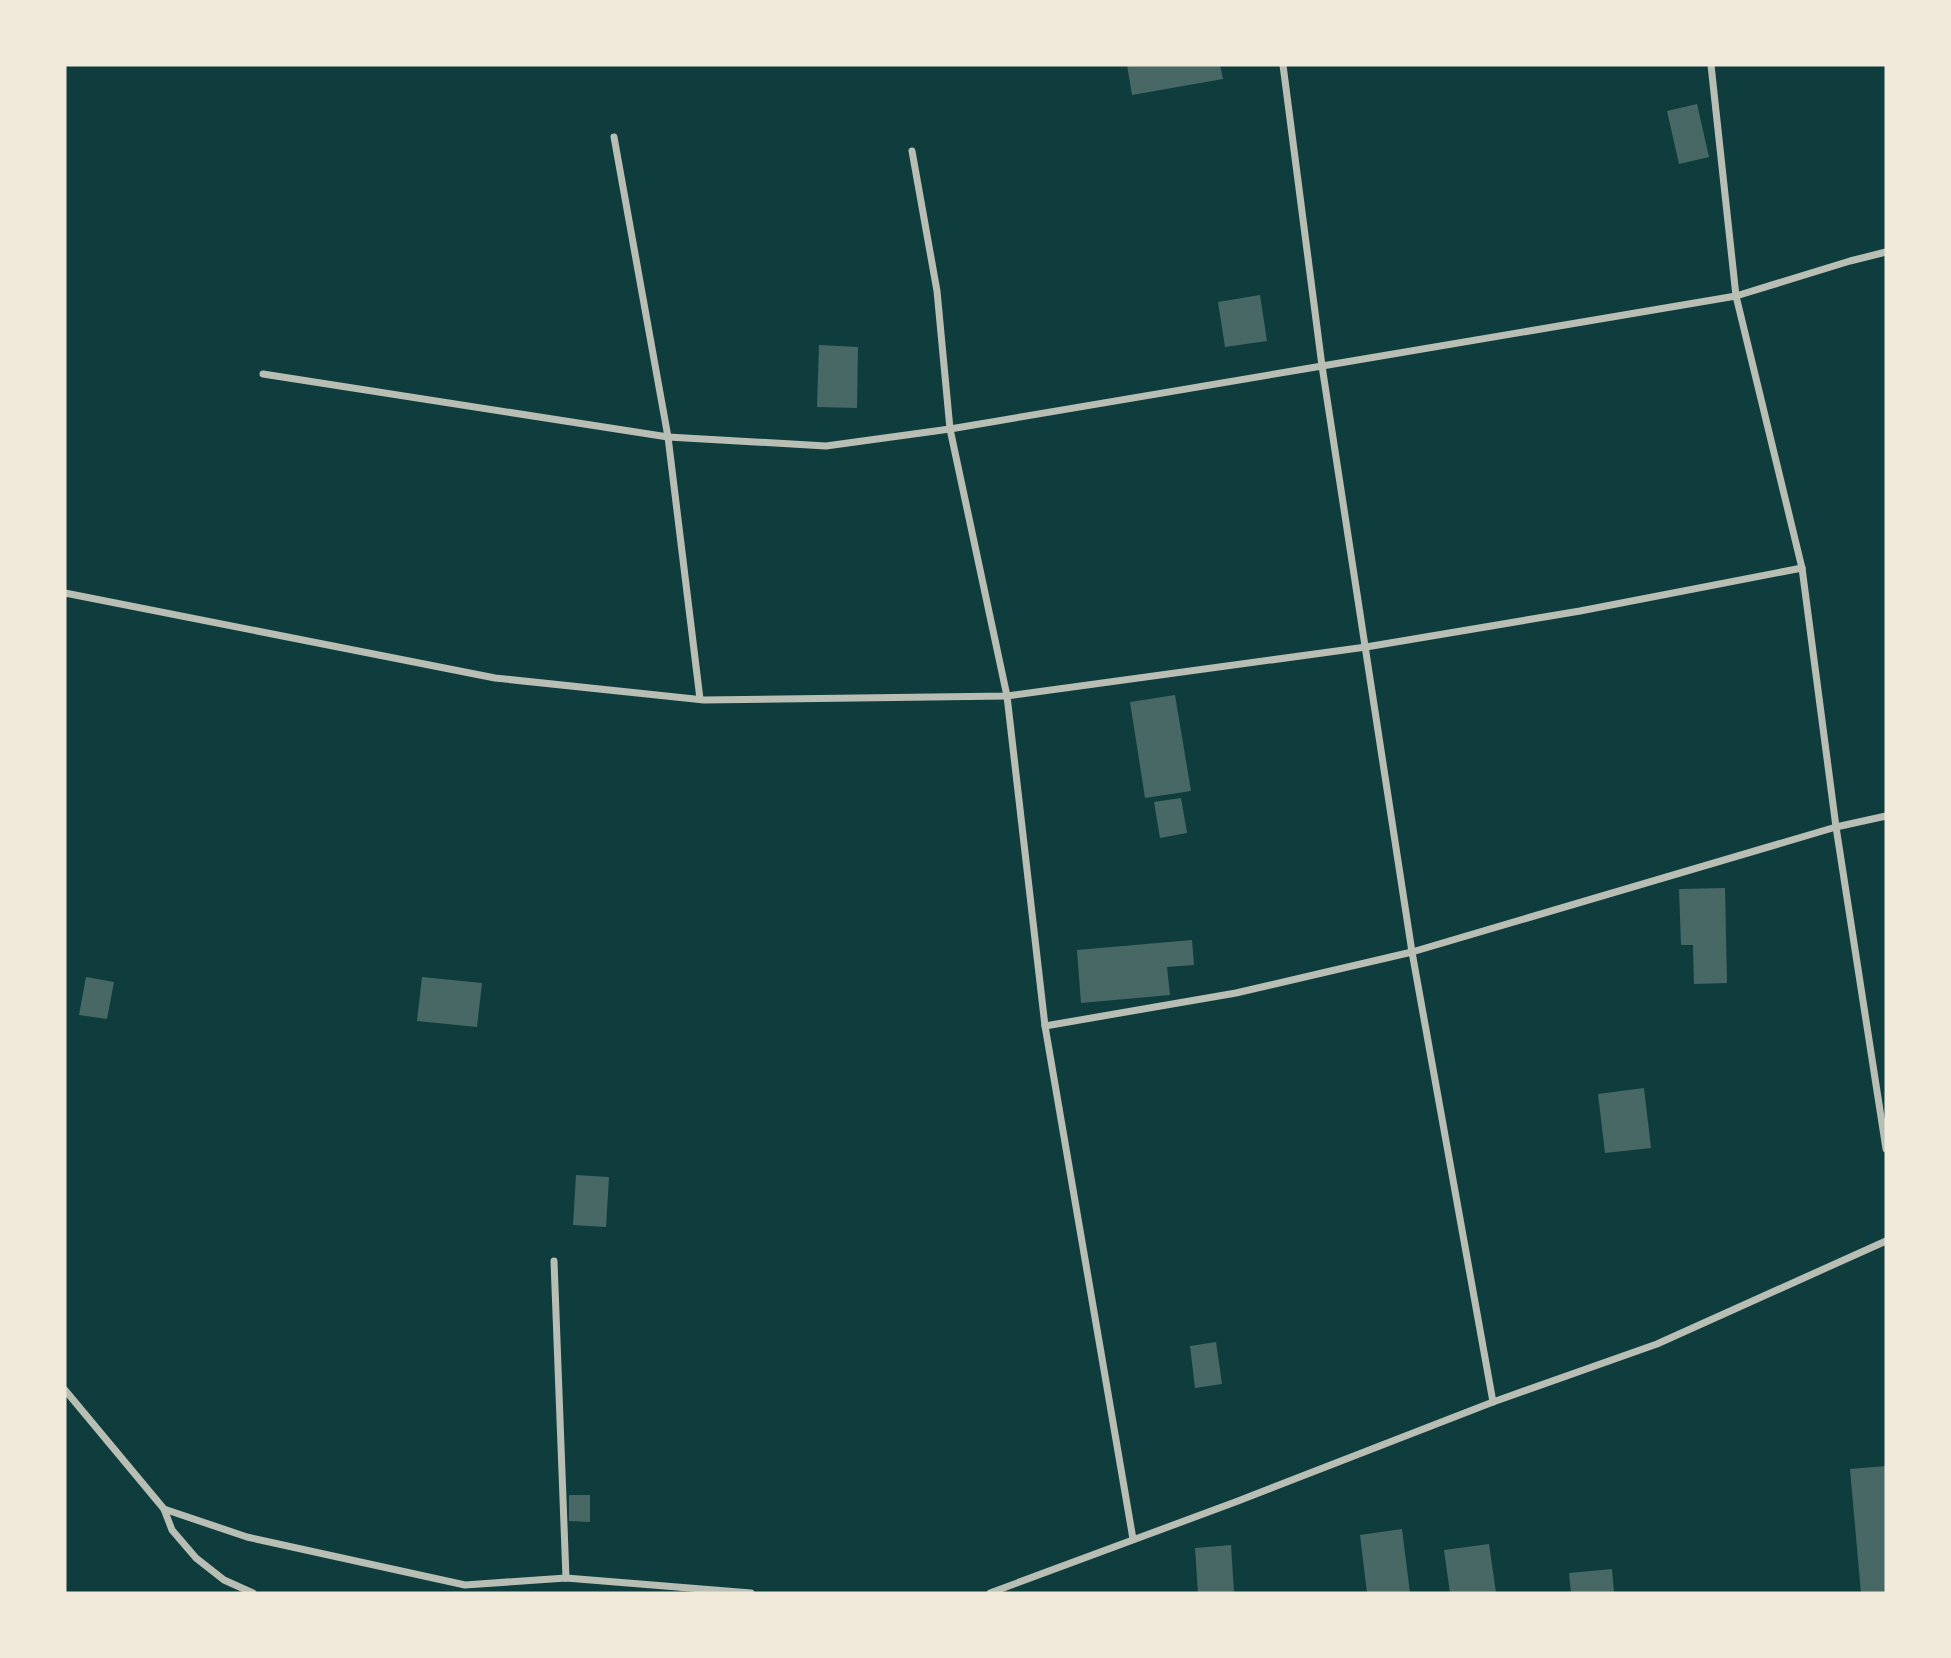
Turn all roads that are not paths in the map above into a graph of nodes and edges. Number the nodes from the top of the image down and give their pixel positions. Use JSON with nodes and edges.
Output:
{"nodes":[{"id":1,"x":1283,"y":65,"type":"edge"},
{"id":2,"x":1711,"y":65,"type":"edge"},
{"id":3,"x":614,"y":137,"type":"dead end"},
{"id":4,"x":912,"y":151,"type":"dead end"},
{"id":5,"x":1886,"y":252,"type":"edge"},
{"id":6,"x":1736,"y":296,"type":"junction"},
{"id":7,"x":1322,"y":366,"type":"junction"},
{"id":8,"x":264,"y":374,"type":"dead end"},
{"id":9,"x":950,"y":429,"type":"junction"},
{"id":10,"x":668,"y":437,"type":"junction"},
{"id":11,"x":1802,"y":568,"type":"junction"},
{"id":12,"x":65,"y":593,"type":"edge"},
{"id":13,"x":1366,"y":647,"type":"junction"},
{"id":14,"x":1007,"y":696,"type":"junction"},
{"id":15,"x":700,"y":699,"type":"junction"},
{"id":16,"x":1886,"y":816,"type":"edge"},
{"id":17,"x":1836,"y":827,"type":"junction"},
{"id":18,"x":1412,"y":952,"type":"junction"},
{"id":19,"x":1045,"y":1026,"type":"junction"},
{"id":20,"x":1886,"y":1149,"type":"edge"},
{"id":21,"x":1886,"y":1241,"type":"edge"},
{"id":22,"x":554,"y":1261,"type":"dead end"},
{"id":23,"x":65,"y":1390,"type":"edge"},
{"id":24,"x":1493,"y":1402,"type":"junction"},
{"id":25,"x":164,"y":1509,"type":"junction"},
{"id":26,"x":1133,"y":1539,"type":"junction"},
{"id":27,"x":566,"y":1578,"type":"junction"},
{"id":28,"x":253,"y":1593,"type":"edge"},
{"id":29,"x":751,"y":1593,"type":"edge"},
{"id":30,"x":990,"y":1593,"type":"edge"}],
"edges":[{"from":1,"to":7,"type":"street"},
{"from":2,"to":6,"type":"street"},
{"from":3,"to":10,"type":"street"},
{"from":4,"to":9,"type":"street"},
{"from":5,"to":6,"type":"street"},
{"from":6,"to":7,"type":"street"},
{"from":6,"to":11,"type":"street"},
{"from":7,"to":9,"type":"street"},
{"from":7,"to":13,"type":"street"},
{"from":8,"to":10,"type":"street"},
{"from":9,"to":10,"type":"street"},
{"from":9,"to":14,"type":"street"},
{"from":10,"to":15,"type":"street"},
{"from":11,"to":13,"type":"street"},
{"from":11,"to":17,"type":"street"},
{"from":12,"to":15,"type":"street"},
{"from":13,"to":14,"type":"street"},
{"from":13,"to":18,"type":"street"},
{"from":14,"to":15,"type":"street"},
{"from":14,"to":19,"type":"street"},
{"from":16,"to":17,"type":"street"},
{"from":17,"to":18,"type":"street"},
{"from":17,"to":20,"type":"street"},
{"from":18,"to":19,"type":"street"},
{"from":18,"to":24,"type":"street"},
{"from":19,"to":26,"type":"street"},
{"from":21,"to":24,"type":"street"},
{"from":22,"to":27,"type":"street"},
{"from":23,"to":25,"type":"street"},
{"from":24,"to":26,"type":"street"},
{"from":25,"to":27,"type":"street"},
{"from":25,"to":28,"type":"street"},
{"from":26,"to":30,"type":"street"},
{"from":27,"to":29,"type":"street"}]}
